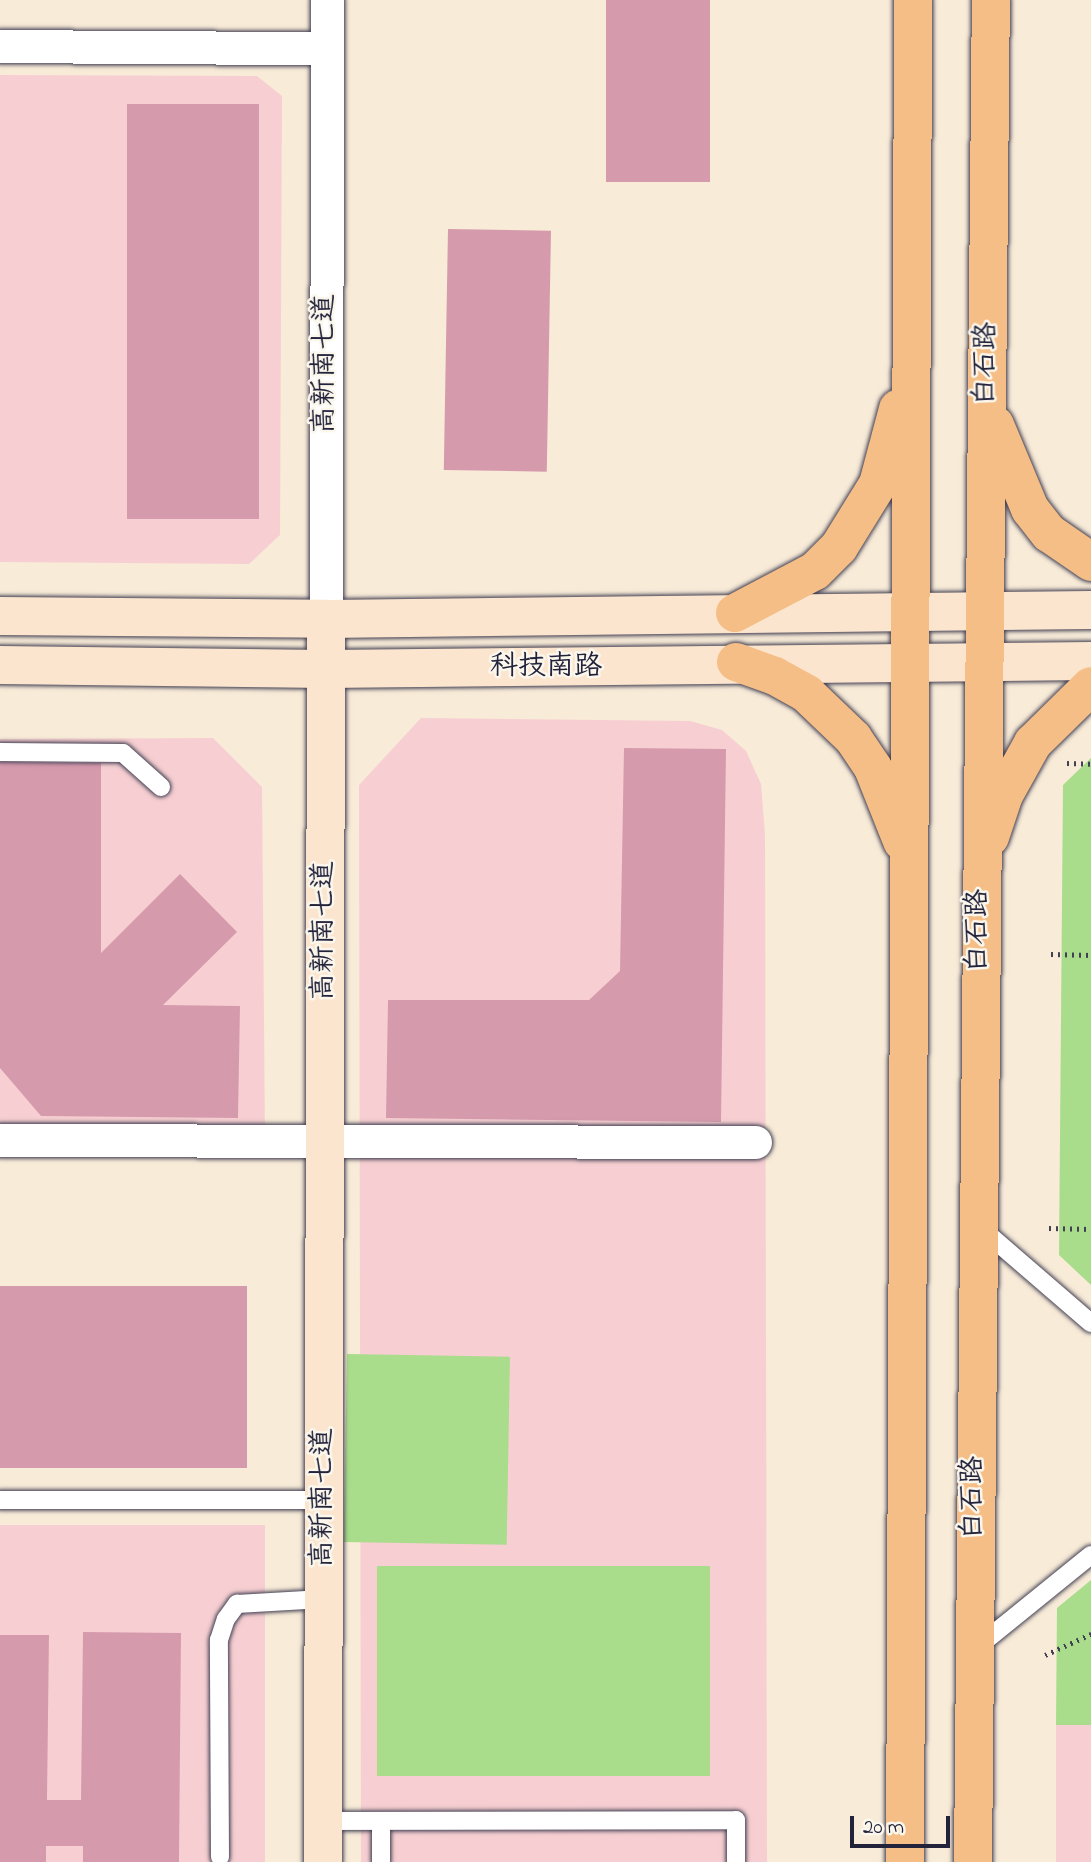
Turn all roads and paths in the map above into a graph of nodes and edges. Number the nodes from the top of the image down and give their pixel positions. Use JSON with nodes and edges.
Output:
{"nodes":[{"id":1,"x":327,"y":0,"type":"edge"},
{"id":2,"x":913,"y":0,"type":"edge"},
{"id":3,"x":991,"y":0,"type":"edge"},
{"id":4,"x":0,"y":46,"type":"edge"},
{"id":5,"x":327,"y":48,"type":"junction"},
{"id":6,"x":912,"y":335,"type":"junction"},
{"id":7,"x":986,"y":401,"type":"junction"},
{"id":8,"x":1091,"y":562,"type":"edge"},
{"id":9,"x":983,"y":609,"type":"junction"},
{"id":10,"x":1091,"y":610,"type":"edge"},
{"id":11,"x":911,"y":611,"type":"junction"},
{"id":12,"x":735,"y":613,"type":"junction"},
{"id":13,"x":0,"y":616,"type":"edge"},
{"id":14,"x":326,"y":619,"type":"junction"},
{"id":15,"x":911,"y":660,"type":"junction"},
{"id":16,"x":982,"y":661,"type":"junction"},
{"id":17,"x":1091,"y":661,"type":"edge"},
{"id":18,"x":736,"y":662,"type":"junction"},
{"id":19,"x":0,"y":665,"type":"edge"},
{"id":20,"x":326,"y":669,"type":"junction"},
{"id":21,"x":1091,"y":686,"type":"edge"},
{"id":22,"x":0,"y":752,"type":"edge"},
{"id":23,"x":1068,"y":764,"type":"dead end"},
{"id":24,"x":1091,"y":764,"type":"edge"},
{"id":25,"x":161,"y":787,"type":"dead end"},
{"id":26,"x":980,"y":866,"type":"junction"},
{"id":27,"x":910,"y":867,"type":"junction"},
{"id":28,"x":1051,"y":954,"type":"dead end"},
{"id":29,"x":1091,"y":955,"type":"edge"},
{"id":30,"x":0,"y":1140,"type":"edge"},
{"id":31,"x":325,"y":1141,"type":"junction"},
{"id":32,"x":755,"y":1142,"type":"dead end"},
{"id":33,"x":976,"y":1224,"type":"junction"},
{"id":34,"x":1049,"y":1228,"type":"dead end"},
{"id":35,"x":1091,"y":1229,"type":"edge"},
{"id":36,"x":1091,"y":1323,"type":"edge"},
{"id":37,"x":0,"y":1500,"type":"edge"},
{"id":38,"x":324,"y":1500,"type":"junction"},
{"id":39,"x":1091,"y":1555,"type":"edge"},
{"id":40,"x":324,"y":1599,"type":"junction"},
{"id":41,"x":1091,"y":1634,"type":"edge"},
{"id":42,"x":973,"y":1650,"type":"junction"},
{"id":43,"x":1045,"y":1655,"type":"dead end"},
{"id":44,"x":323,"y":1821,"type":"junction"},
{"id":45,"x":381,"y":1821,"type":"junction"},
{"id":46,"x":220,"y":1857,"type":"dead end"},
{"id":47,"x":323,"y":1862,"type":"edge"},
{"id":48,"x":381,"y":1862,"type":"edge"},
{"id":49,"x":736,"y":1862,"type":"edge"},
{"id":50,"x":905,"y":1862,"type":"edge"},
{"id":51,"x":973,"y":1862,"type":"edge"}],
"edges":[{"from":1,"to":5,"type":"street","name":"高新南七道"},
{"from":2,"to":6,"type":"main road"},
{"from":3,"to":7,"type":"main road","name":"白石路"},
{"from":4,"to":5,"type":"street"},
{"from":5,"to":14,"type":"street","name":"高新南七道"},
{"from":6,"to":11,"type":"main road"},
{"from":6,"to":12,"type":"main road"},
{"from":7,"to":8,"type":"main road"},
{"from":7,"to":9,"type":"main road","name":"白石路"},
{"from":9,"to":10,"type":"main road","name":"科技南路"},
{"from":9,"to":11,"type":"main road","name":"科技南路"},
{"from":9,"to":16,"type":"main road","name":"白石路"},
{"from":11,"to":12,"type":"main road","name":"科技南路"},
{"from":11,"to":15,"type":"main road"},
{"from":12,"to":14,"type":"main road","name":"科技南路"},
{"from":13,"to":14,"type":"main road","name":"科技南路"},
{"from":14,"to":20,"type":"main road","name":"高新南七道"},
{"from":15,"to":16,"type":"main road","name":"科技南路"},
{"from":15,"to":18,"type":"main road","name":"科技南路"},
{"from":15,"to":27,"type":"main road"},
{"from":16,"to":17,"type":"main road","name":"科技南路"},
{"from":16,"to":26,"type":"main road","name":"白石路"},
{"from":18,"to":20,"type":"main road","name":"科技南路"},
{"from":18,"to":27,"type":"main road"},
{"from":19,"to":20,"type":"main road","name":"科技南路"},
{"from":20,"to":31,"type":"main road","name":"高新南七道"},
{"from":21,"to":26,"type":"main road"},
{"from":22,"to":25,"type":"lane"},
{"from":23,"to":24,"type":"path"},
{"from":26,"to":33,"type":"main road","name":"白石路"},
{"from":27,"to":50,"type":"main road"},
{"from":28,"to":29,"type":"path"},
{"from":30,"to":31,"type":"street"},
{"from":31,"to":32,"type":"street"},
{"from":31,"to":38,"type":"main road","name":"高新南七道"},
{"from":33,"to":36,"type":"lane"},
{"from":33,"to":42,"type":"main road","name":"白石路"},
{"from":34,"to":35,"type":"path"},
{"from":37,"to":38,"type":"lane"},
{"from":38,"to":40,"type":"main road","name":"高新南七道"},
{"from":39,"to":42,"type":"lane"},
{"from":40,"to":44,"type":"main road","name":"高新南七道"},
{"from":40,"to":46,"type":"lane"},
{"from":41,"to":43,"type":"path"},
{"from":42,"to":51,"type":"main road","name":"白石路"},
{"from":44,"to":45,"type":"lane"},
{"from":44,"to":47,"type":"main road","name":"高新南七道"},
{"from":45,"to":48,"type":"lane"},
{"from":45,"to":49,"type":"lane"}]}
